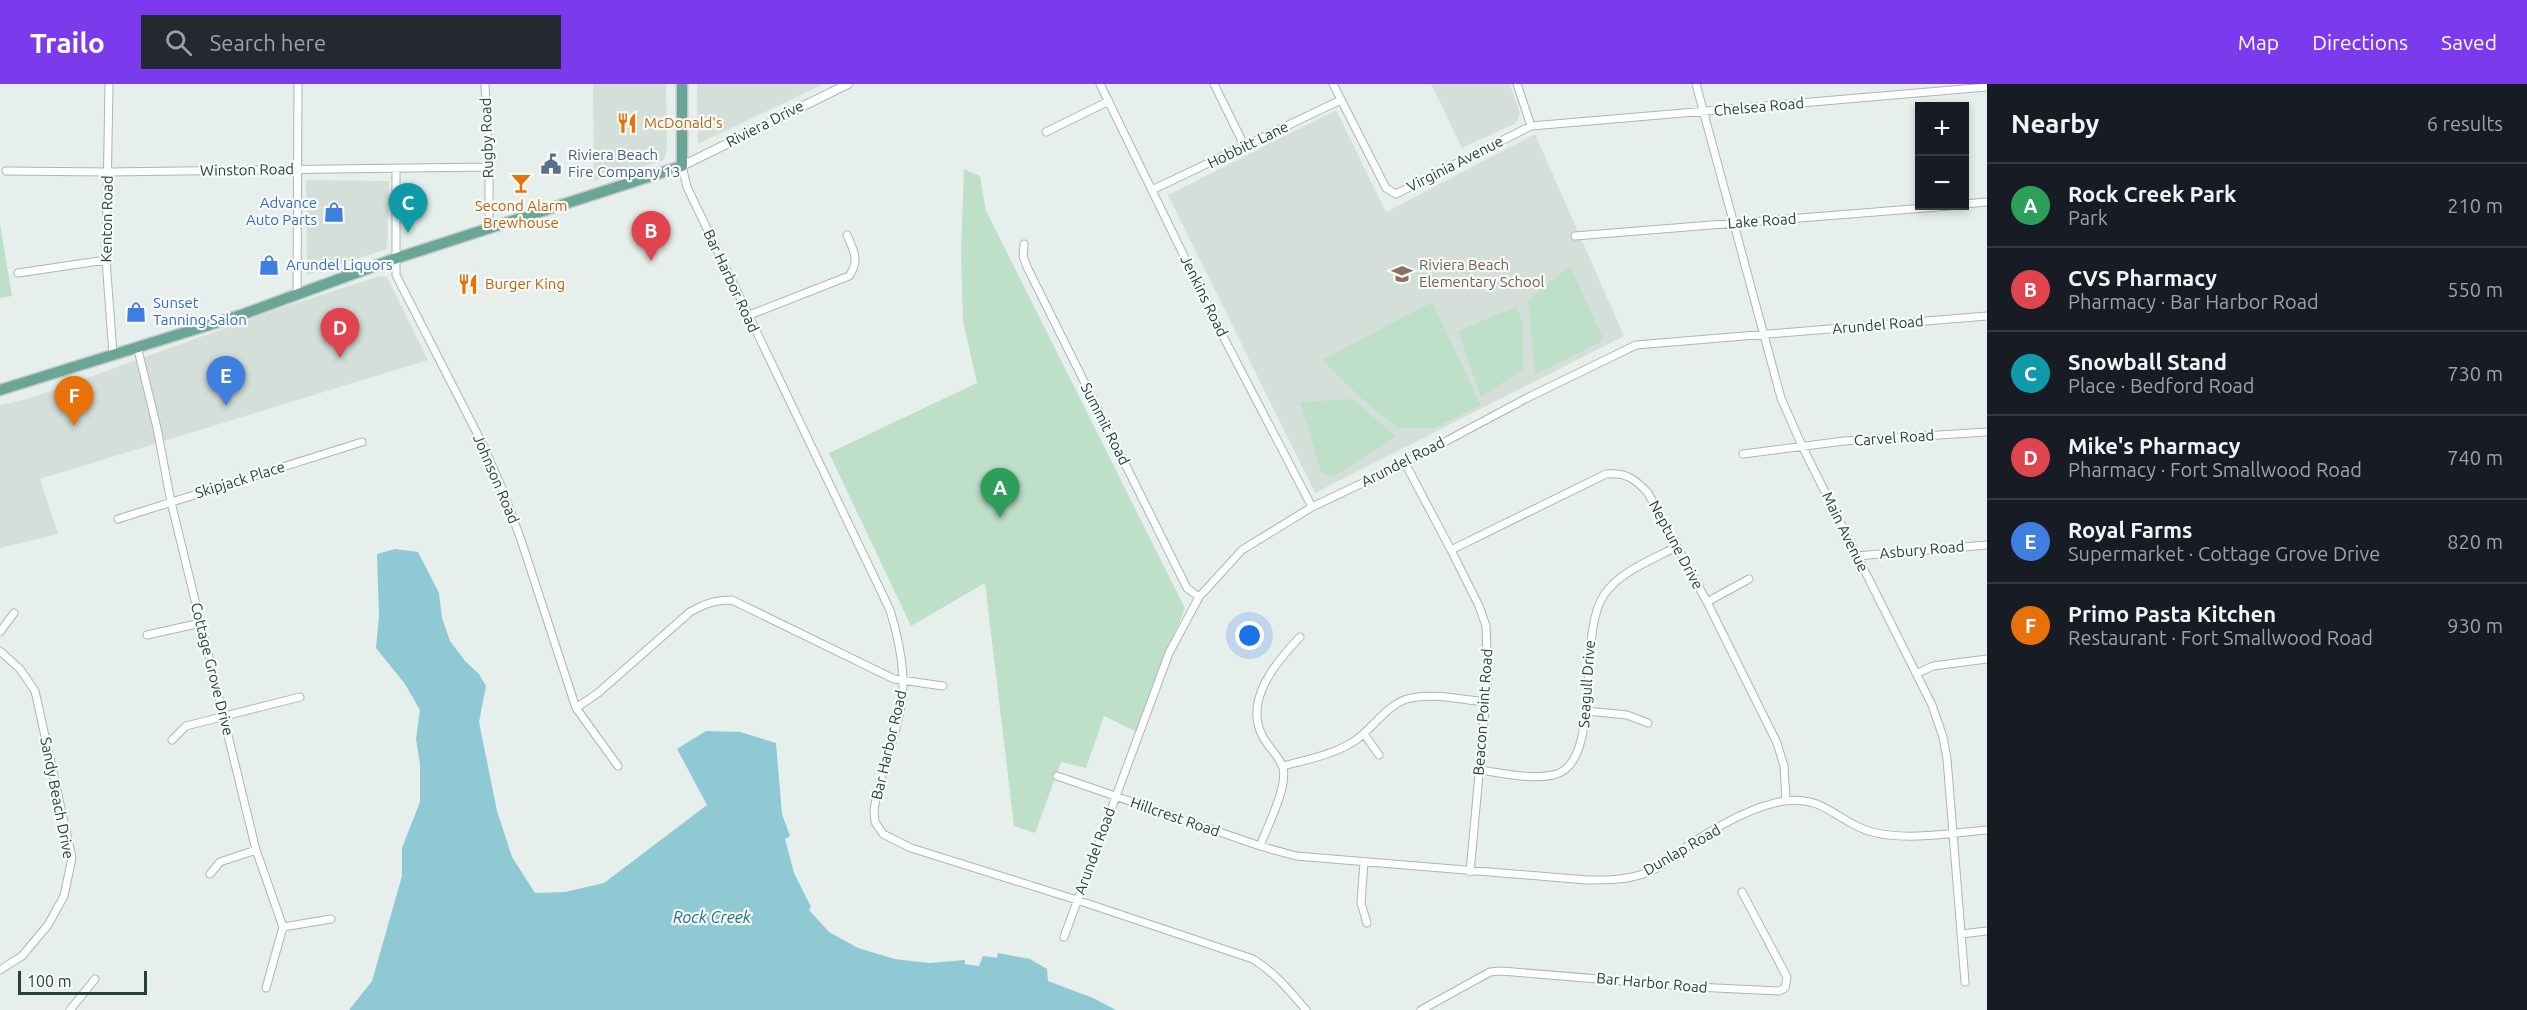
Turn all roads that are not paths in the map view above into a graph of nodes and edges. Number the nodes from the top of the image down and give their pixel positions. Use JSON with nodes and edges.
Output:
{"nodes":[{"id":1,"x":109,"y":84,"type":"edge"},
{"id":2,"x":298,"y":84,"type":"edge"},
{"id":3,"x":485,"y":84,"type":"edge"},
{"id":4,"x":682,"y":84,"type":"edge"},
{"id":5,"x":848,"y":84,"type":"edge"},
{"id":6,"x":1100,"y":84,"type":"edge"},
{"id":7,"x":1214,"y":84,"type":"edge"},
{"id":8,"x":1333,"y":84,"type":"edge"},
{"id":9,"x":1517,"y":84,"type":"edge"},
{"id":10,"x":1696,"y":84,"type":"edge"},
{"id":11,"x":1987,"y":87,"type":"edge"},
{"id":12,"x":1341,"y":100,"type":"junction"},
{"id":13,"x":1109,"y":101,"type":"junction"},
{"id":14,"x":1703,"y":112,"type":"junction"},
{"id":15,"x":1531,"y":126,"type":"junction"},
{"id":16,"x":1046,"y":132,"type":"dead end"},
{"id":17,"x":1245,"y":147,"type":"junction"},
{"id":18,"x":682,"y":166,"type":"junction"},
{"id":19,"x":489,"y":167,"type":"junction"},
{"id":20,"x":396,"y":169,"type":"junction"},
{"id":21,"x":297,"y":170,"type":"junction"},
{"id":22,"x":6,"y":171,"type":"dead end"},
{"id":23,"x":108,"y":172,"type":"junction"},
{"id":24,"x":1154,"y":189,"type":"junction"},
{"id":25,"x":1987,"y":202,"type":"edge"},
{"id":26,"x":1969,"y":204,"type":"edge"},
{"id":27,"x":1915,"y":209,"type":"edge"},
{"id":28,"x":1733,"y":223,"type":"junction"},
{"id":29,"x":489,"y":229,"type":"junction"},
{"id":30,"x":847,"y":235,"type":"dead end"},
{"id":31,"x":1575,"y":236,"type":"dead end"},
{"id":32,"x":1024,"y":244,"type":"dead end"},
{"id":33,"x":394,"y":259,"type":"junction"},
{"id":34,"x":106,"y":260,"type":"junction"},
{"id":35,"x":18,"y":273,"type":"dead end"},
{"id":36,"x":297,"y":296,"type":"junction"},
{"id":37,"x":747,"y":316,"type":"junction"},
{"id":38,"x":1987,"y":316,"type":"edge"},
{"id":39,"x":1764,"y":334,"type":"junction"},
{"id":40,"x":136,"y":346,"type":"junction"},
{"id":41,"x":113,"y":354,"type":"junction"},
{"id":42,"x":0,"y":390,"type":"edge"},
{"id":43,"x":1987,"y":432,"type":"edge"},
{"id":44,"x":362,"y":442,"type":"dead end"},
{"id":45,"x":1802,"y":446,"type":"junction"},
{"id":46,"x":1743,"y":454,"type":"dead end"},
{"id":47,"x":1405,"y":463,"type":"junction"},
{"id":48,"x":171,"y":502,"type":"junction"},
{"id":49,"x":1312,"y":507,"type":"junction"},
{"id":50,"x":118,"y":519,"type":"dead end"},
{"id":51,"x":1987,"y":545,"type":"edge"},
{"id":52,"x":1676,"y":547,"type":"junction"},
{"id":53,"x":1451,"y":550,"type":"junction"},
{"id":54,"x":1856,"y":556,"type":"junction"},
{"id":55,"x":1749,"y":579,"type":"dead end"},
{"id":56,"x":1199,"y":597,"type":"junction"},
{"id":57,"x":1707,"y":602,"type":"junction"},
{"id":58,"x":14,"y":612,"type":"dead end"},
{"id":59,"x":201,"y":623,"type":"junction"},
{"id":60,"x":0,"y":632,"type":"edge"},
{"id":61,"x":147,"y":635,"type":"dead end"},
{"id":62,"x":1300,"y":637,"type":"dead end"},
{"id":63,"x":0,"y":651,"type":"edge"},
{"id":64,"x":1987,"y":659,"type":"edge"},
{"id":65,"x":1916,"y":674,"type":"junction"},
{"id":66,"x":903,"y":680,"type":"junction"},
{"id":67,"x":943,"y":686,"type":"dead end"},
{"id":68,"x":300,"y":698,"type":"dead end"},
{"id":69,"x":1486,"y":702,"type":"junction"},
{"id":70,"x":576,"y":708,"type":"junction"},
{"id":71,"x":1586,"y":711,"type":"junction"},
{"id":72,"x":224,"y":716,"type":"junction"},
{"id":73,"x":1648,"y":723,"type":"dead end"},
{"id":74,"x":1364,"y":734,"type":"junction"},
{"id":75,"x":172,"y":740,"type":"dead end"},
{"id":76,"x":1379,"y":755,"type":"dead end"},
{"id":77,"x":618,"y":766,"type":"dead end"},
{"id":78,"x":1283,"y":766,"type":"junction"},
{"id":79,"x":1480,"y":771,"type":"junction"},
{"id":80,"x":1057,"y":776,"type":"dead end"},
{"id":81,"x":1115,"y":796,"type":"junction"},
{"id":82,"x":1786,"y":801,"type":"junction"},
{"id":83,"x":1987,"y":830,"type":"edge"},
{"id":84,"x":1953,"y":833,"type":"junction"},
{"id":85,"x":1260,"y":846,"type":"junction"},
{"id":86,"x":256,"y":850,"type":"junction"},
{"id":87,"x":1364,"y":862,"type":"junction"},
{"id":88,"x":1470,"y":872,"type":"junction"},
{"id":89,"x":210,"y":874,"type":"dead end"},
{"id":90,"x":1742,"y":892,"type":"dead end"},
{"id":91,"x":1077,"y":900,"type":"junction"},
{"id":92,"x":331,"y":919,"type":"dead end"},
{"id":93,"x":1367,"y":923,"type":"dead end"},
{"id":94,"x":284,"y":927,"type":"junction"},
{"id":95,"x":1987,"y":932,"type":"edge"},
{"id":96,"x":1961,"y":934,"type":"junction"},
{"id":97,"x":1064,"y":937,"type":"dead end"},
{"id":98,"x":0,"y":970,"type":"edge"},
{"id":99,"x":95,"y":979,"type":"dead end"},
{"id":100,"x":1965,"y":982,"type":"dead end"},
{"id":101,"x":266,"y":988,"type":"dead end"},
{"id":102,"x":70,"y":1010,"type":"edge"},
{"id":103,"x":1306,"y":1010,"type":"edge"},
{"id":104,"x":1421,"y":1010,"type":"edge"}],
"edges":[{"from":1,"to":23,"type":"street","name":"Kenton Road"},
{"from":2,"to":21,"type":"street"},
{"from":3,"to":19,"type":"street","name":"Rugby Road"},
{"from":4,"to":18,"type":"main road"},
{"from":5,"to":18,"type":"street","name":"Riviera Drive"},
{"from":6,"to":13,"type":"street","name":"Jenkins Road"},
{"from":7,"to":17,"type":"street"},
{"from":8,"to":12,"type":"street","name":"Virginia Avenue"},
{"from":9,"to":15,"type":"street"},
{"from":10,"to":14,"type":"street","name":"Main Avenue"},
{"from":11,"to":14,"type":"street","name":"Chelsea Road"},
{"from":12,"to":15,"type":"street","name":"Virginia Avenue"},
{"from":12,"to":17,"type":"street","name":"Hobbitt Lane"},
{"from":13,"to":16,"type":"street"},
{"from":13,"to":24,"type":"street","name":"Jenkins Road"},
{"from":14,"to":15,"type":"street","name":"Chelsea Road"},
{"from":14,"to":28,"type":"street","name":"Main Avenue"},
{"from":17,"to":24,"type":"street","name":"Hobbitt Lane"},
{"from":18,"to":29,"type":"main road"},
{"from":18,"to":37,"type":"street","name":"Bar Harbor Road"},
{"from":19,"to":20,"type":"street","name":"Winston Road"},
{"from":19,"to":29,"type":"street","name":"Rugby Road"},
{"from":20,"to":21,"type":"street","name":"Winston Road"},
{"from":20,"to":33,"type":"street","name":"Johnson Road"},
{"from":21,"to":23,"type":"street","name":"Winston Road"},
{"from":21,"to":36,"type":"street"},
{"from":22,"to":23,"type":"street","name":"Winston Road"},
{"from":23,"to":34,"type":"street","name":"Kenton Road"},
{"from":24,"to":49,"type":"street","name":"Jenkins Road"},
{"from":25,"to":26,"type":"street"},
{"from":27,"to":28,"type":"street","name":"Lake Road"},
{"from":28,"to":31,"type":"street","name":"Lake Road"},
{"from":28,"to":39,"type":"street","name":"Main Avenue"},
{"from":29,"to":33,"type":"main road"},
{"from":30,"to":37,"type":"street"},
{"from":32,"to":56,"type":"street","name":"Summit Road"},
{"from":33,"to":36,"type":"main road"},
{"from":33,"to":70,"type":"street","name":"Johnson Road"},
{"from":34,"to":35,"type":"street"},
{"from":34,"to":41,"type":"street","name":"Kenton Road"},
{"from":36,"to":40,"type":"main road"},
{"from":37,"to":66,"type":"street","name":"Bar Harbor Road"},
{"from":38,"to":39,"type":"street","name":"Arundel Road"},
{"from":39,"to":45,"type":"street","name":"Main Avenue"},
{"from":39,"to":47,"type":"street","name":"Arundel Road"},
{"from":40,"to":41,"type":"main road"},
{"from":40,"to":48,"type":"street","name":"Cottage Grove Drive"},
{"from":41,"to":42,"type":"main road"},
{"from":43,"to":45,"type":"street","name":"Carvel Road"},
{"from":44,"to":48,"type":"street","name":"Skipjack Place"},
{"from":45,"to":46,"type":"street","name":"Carvel Road"},
{"from":45,"to":54,"type":"street","name":"Main Avenue"},
{"from":47,"to":49,"type":"street","name":"Arundel Road"},
{"from":47,"to":53,"type":"street","name":"Beacon Point Road"},
{"from":48,"to":50,"type":"street","name":"Skipjack Place"},
{"from":48,"to":59,"type":"street","name":"Cottage Grove Drive"},
{"from":49,"to":56,"type":"street","name":"Arundel Road"},
{"from":51,"to":54,"type":"street","name":"Asbury Road"},
{"from":52,"to":53,"type":"street","name":"Neptune Drive"},
{"from":52,"to":57,"type":"street","name":"Neptune Drive"},
{"from":52,"to":71,"type":"street","name":"Seagull Drive"},
{"from":53,"to":69,"type":"street","name":"Beacon Point Road"},
{"from":54,"to":65,"type":"street","name":"Main Avenue"},
{"from":55,"to":57,"type":"street"},
{"from":56,"to":81,"type":"street","name":"Arundel Road"},
{"from":57,"to":82,"type":"street","name":"Neptune Drive"},
{"from":58,"to":60,"type":"street"},
{"from":59,"to":61,"type":"street"},
{"from":59,"to":72,"type":"street","name":"Cottage Grove Drive"},
{"from":62,"to":78,"type":"street"},
{"from":63,"to":98,"type":"street","name":"Sandy Beach Drive"},
{"from":64,"to":65,"type":"street"},
{"from":65,"to":84,"type":"street","name":"Main Avenue"},
{"from":66,"to":67,"type":"street"},
{"from":66,"to":70,"type":"street"},
{"from":66,"to":91,"type":"street","name":"Bar Harbor Road"},
{"from":68,"to":72,"type":"street"},
{"from":69,"to":74,"type":"street"},
{"from":69,"to":79,"type":"street","name":"Beacon Point Road"},
{"from":70,"to":77,"type":"street","name":"Johnson Road"},
{"from":71,"to":73,"type":"street"},
{"from":71,"to":79,"type":"street","name":"Seagull Drive"},
{"from":72,"to":75,"type":"street"},
{"from":72,"to":86,"type":"street","name":"Cottage Grove Drive"},
{"from":74,"to":76,"type":"street"},
{"from":74,"to":78,"type":"street"},
{"from":78,"to":85,"type":"street"},
{"from":79,"to":88,"type":"street","name":"Beacon Point Road"},
{"from":80,"to":81,"type":"street","name":"Hillcrest Road"},
{"from":81,"to":85,"type":"street","name":"Hillcrest Road"},
{"from":81,"to":91,"type":"street","name":"Arundel Road"},
{"from":82,"to":84,"type":"street","name":"Dunlap Road"},
{"from":82,"to":88,"type":"street","name":"Dunlap Road"},
{"from":83,"to":84,"type":"street","name":"Dunlap Road"},
{"from":84,"to":96,"type":"street","name":"Main Avenue"},
{"from":85,"to":87,"type":"street","name":"Dunlap Road"},
{"from":86,"to":89,"type":"street"},
{"from":86,"to":94,"type":"street","name":"Cottage Grove Drive"},
{"from":87,"to":88,"type":"street","name":"Dunlap Road"},
{"from":87,"to":93,"type":"street"},
{"from":90,"to":104,"type":"street","name":"Bar Harbor Road"},
{"from":91,"to":97,"type":"street","name":"Arundel Road"},
{"from":91,"to":103,"type":"street","name":"Bar Harbor Road"},
{"from":92,"to":94,"type":"street"},
{"from":94,"to":101,"type":"street"},
{"from":95,"to":96,"type":"street"},
{"from":96,"to":100,"type":"street","name":"Main Avenue"},
{"from":99,"to":102,"type":"street"}]}
